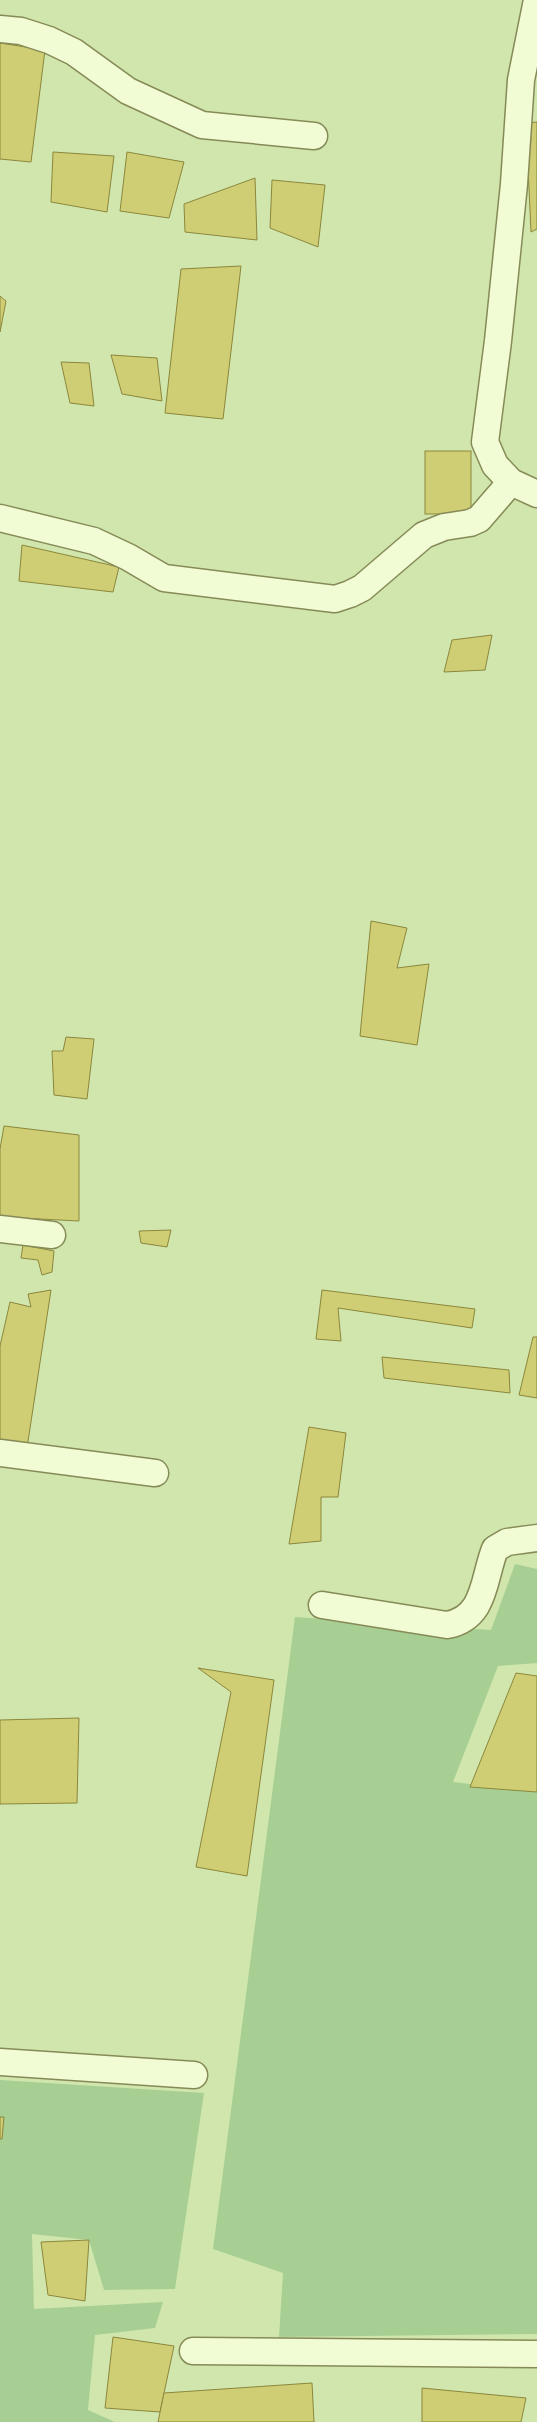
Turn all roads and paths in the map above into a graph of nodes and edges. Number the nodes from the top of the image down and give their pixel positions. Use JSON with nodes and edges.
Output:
{"nodes":[{"id":1,"x":537,"y":0,"type":"edge"},
{"id":2,"x":0,"y":29,"type":"edge"},
{"id":3,"x":314,"y":136,"type":"dead end"},
{"id":4,"x":511,"y":482,"type":"junction"},
{"id":5,"x":537,"y":494,"type":"edge"},
{"id":6,"x":0,"y":518,"type":"edge"},
{"id":7,"x":0,"y":1229,"type":"edge"},
{"id":8,"x":52,"y":1236,"type":"dead end"},
{"id":9,"x":0,"y":1453,"type":"edge"},
{"id":10,"x":155,"y":1473,"type":"dead end"},
{"id":11,"x":537,"y":1538,"type":"edge"},
{"id":12,"x":322,"y":1605,"type":"dead end"},
{"id":13,"x":0,"y":2062,"type":"edge"},
{"id":14,"x":194,"y":2075,"type":"dead end"},
{"id":15,"x":193,"y":2350,"type":"dead end"},
{"id":16,"x":537,"y":2354,"type":"edge"}],
"edges":[{"from":1,"to":4,"type":"street"},
{"from":2,"to":3,"type":"street"},
{"from":4,"to":5,"type":"street"},
{"from":4,"to":6,"type":"street"},
{"from":7,"to":8,"type":"street"},
{"from":9,"to":10,"type":"street"},
{"from":11,"to":12,"type":"street"},
{"from":13,"to":14,"type":"street"},
{"from":15,"to":16,"type":"street"}]}
